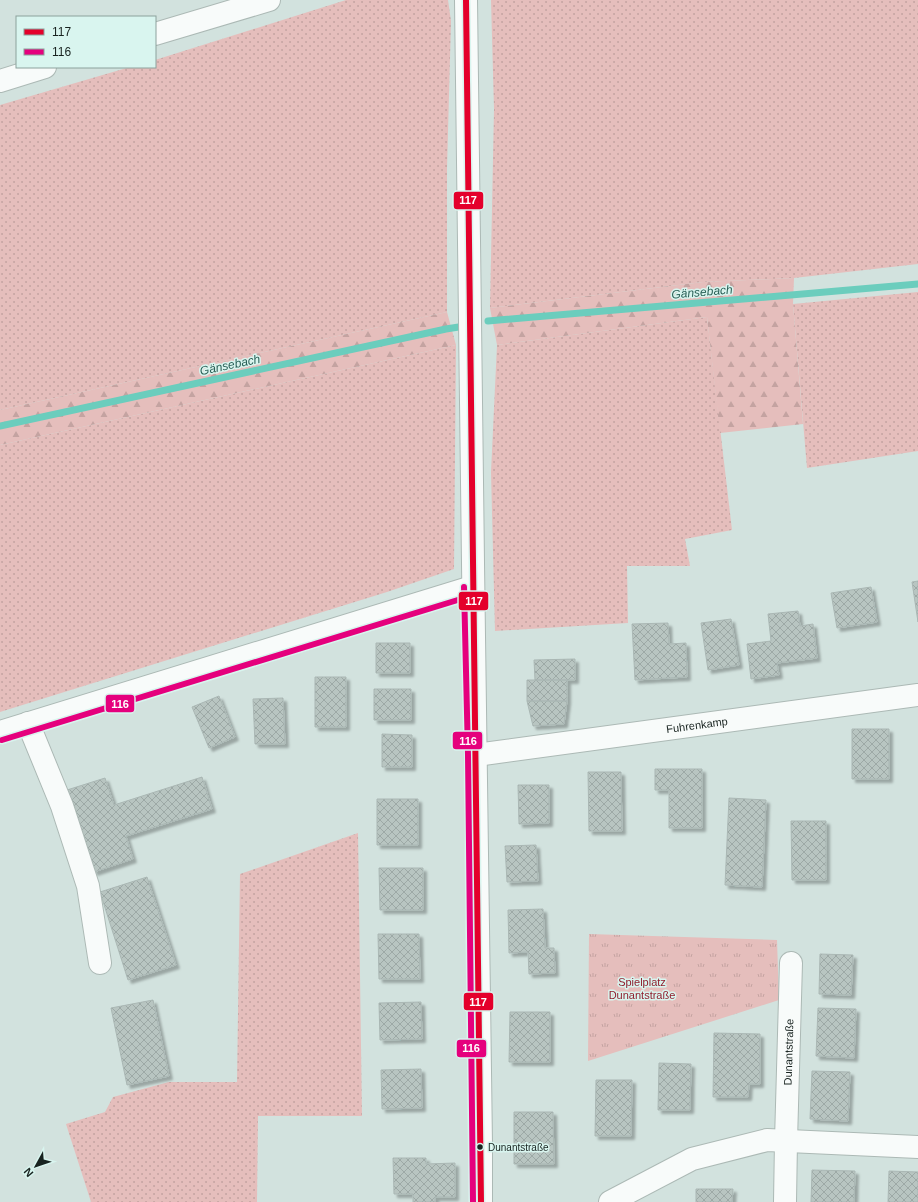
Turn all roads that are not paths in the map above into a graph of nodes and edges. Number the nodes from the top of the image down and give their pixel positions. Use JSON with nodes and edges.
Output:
{"nodes":[{"id":1,"x":269,"y":0,"type":"edge"},
{"id":2,"x":466,"y":0,"type":"edge"},
{"id":3,"x":156,"y":34,"type":"edge"},
{"id":4,"x":42,"y":68,"type":"edge"},
{"id":5,"x":0,"y":81,"type":"edge"},
{"id":6,"x":472,"y":588,"type":"junction"},
{"id":7,"x":918,"y":695,"type":"edge"},
{"id":8,"x":28,"y":723,"type":"junction"},
{"id":9,"x":0,"y":732,"type":"edge"},
{"id":10,"x":476,"y":755,"type":"junction"},
{"id":11,"x":100,"y":963,"type":"dead end"},
{"id":12,"x":792,"y":963,"type":"dead end"},
{"id":13,"x":786,"y":1141,"type":"junction"},
{"id":14,"x":918,"y":1147,"type":"edge"},
{"id":15,"x":480,"y":1202,"type":"edge"},
{"id":16,"x":610,"y":1202,"type":"edge"},
{"id":17,"x":785,"y":1202,"type":"edge"}],
"edges":[{"from":1,"to":3,"type":"street"},
{"from":2,"to":6,"type":"street"},
{"from":4,"to":5,"type":"street"},
{"from":6,"to":8,"type":"street"},
{"from":6,"to":10,"type":"street"},
{"from":7,"to":10,"type":"street","name":"Fuhrenkamp"},
{"from":8,"to":9,"type":"street"},
{"from":8,"to":11,"type":"street"},
{"from":10,"to":15,"type":"street"},
{"from":12,"to":13,"type":"street","name":"Dunantstraße"},
{"from":13,"to":14,"type":"street"},
{"from":13,"to":16,"type":"street"},
{"from":13,"to":17,"type":"street","name":"Dunantstraße"}]}
